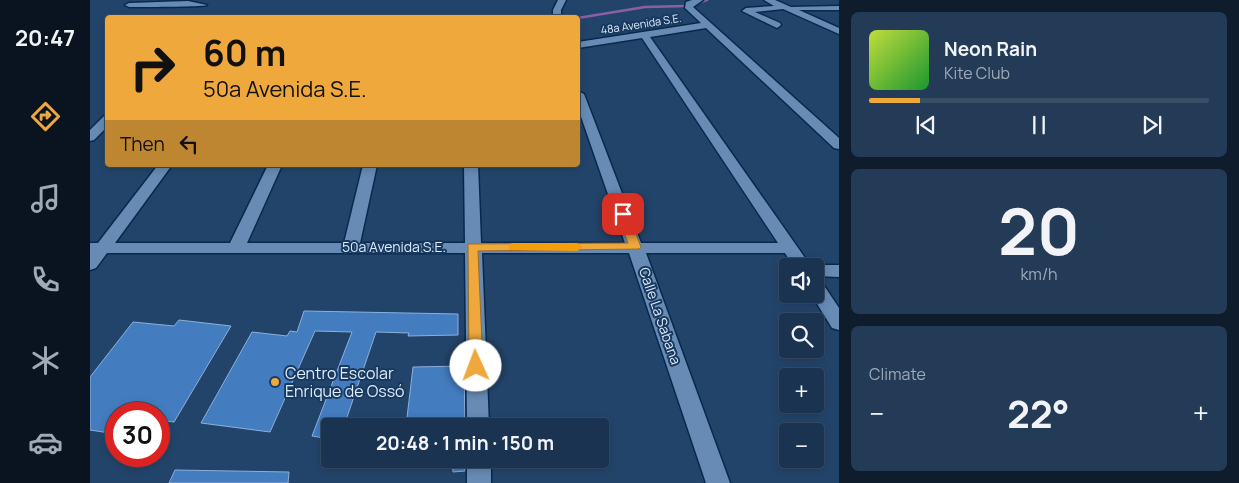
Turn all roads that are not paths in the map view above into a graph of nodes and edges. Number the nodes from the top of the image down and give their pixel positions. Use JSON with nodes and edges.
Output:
{"nodes":[{"id":1,"x":562,"y":0,"type":"edge"},
{"id":2,"x":699,"y":0,"type":"edge"},
{"id":3,"x":768,"y":0,"type":"edge"},
{"id":4,"x":132,"y":2,"type":"edge"},
{"id":5,"x":190,"y":2,"type":"edge"},
{"id":6,"x":203,"y":6,"type":"dead end"},
{"id":7,"x":785,"y":7,"type":"junction"},
{"id":8,"x":814,"y":8,"type":"junction"},
{"id":9,"x":839,"y":8,"type":"edge"},
{"id":10,"x":120,"y":10,"type":"dead end"},
{"id":11,"x":557,"y":15,"type":"edge"},
{"id":12,"x":839,"y":19,"type":"edge"},
{"id":13,"x":708,"y":25,"type":"junction"},
{"id":14,"x":777,"y":25,"type":"dead end"},
{"id":15,"x":839,"y":31,"type":"edge"},
{"id":16,"x":644,"y":34,"type":"junction"},
{"id":17,"x":580,"y":45,"type":"edge"},
{"id":18,"x":580,"y":99,"type":"edge"},
{"id":19,"x":105,"y":122,"type":"edge"},
{"id":20,"x":96,"y":133,"type":"edge"},
{"id":21,"x":839,"y":145,"type":"edge"},
{"id":22,"x":163,"y":167,"type":"edge"},
{"id":23,"x":274,"y":167,"type":"edge"},
{"id":24,"x":370,"y":167,"type":"edge"},
{"id":25,"x":471,"y":167,"type":"edge"},
{"id":26,"x":351,"y":247,"type":"junction"},
{"id":27,"x":472,"y":247,"type":"junction"},
{"id":28,"x":635,"y":247,"type":"junction"},
{"id":29,"x":96,"y":248,"type":"edge"},
{"id":30,"x":236,"y":248,"type":"junction"},
{"id":31,"x":788,"y":248,"type":"junction"},
{"id":32,"x":796,"y":258,"type":"edge"},
{"id":33,"x":90,"y":264,"type":"edge"},
{"id":34,"x":824,"y":270,"type":"edge"},
{"id":35,"x":839,"y":271,"type":"edge"},
{"id":36,"x":824,"y":300,"type":"edge"},
{"id":37,"x":839,"y":323,"type":"edge"},
{"id":38,"x":478,"y":418,"type":"edge"},
{"id":39,"x":479,"y":468,"type":"edge"},
{"id":40,"x":479,"y":483,"type":"edge"},
{"id":41,"x":718,"y":483,"type":"edge"}],
"edges":[{"from":1,"to":11,"type":"street"},
{"from":2,"to":13,"type":"street"},
{"from":3,"to":7,"type":"street"},
{"from":4,"to":5,"type":"street"},
{"from":4,"to":10,"type":"street"},
{"from":5,"to":6,"type":"street"},
{"from":7,"to":8,"type":"street"},
{"from":7,"to":14,"type":"street"},
{"from":7,"to":15,"type":"street"},
{"from":8,"to":9,"type":"street"},
{"from":8,"to":12,"type":"street"},
{"from":13,"to":16,"type":"street","name":"48a Avenida S.E."},
{"from":13,"to":21,"type":"street"},
{"from":16,"to":17,"type":"street","name":"48a Avenida S.E."},
{"from":16,"to":31,"type":"street"},
{"from":18,"to":28,"type":"street","name":"Calle La Sabana"},
{"from":19,"to":20,"type":"street"},
{"from":22,"to":29,"type":"street"},
{"from":23,"to":30,"type":"street"},
{"from":24,"to":26,"type":"street"},
{"from":25,"to":27,"type":"street"},
{"from":26,"to":27,"type":"street","name":"50a Avenida S.E."},
{"from":26,"to":30,"type":"street","name":"50a Avenida S.E."},
{"from":27,"to":28,"type":"street","name":"50a Avenida S.E."},
{"from":27,"to":38,"type":"street"},
{"from":28,"to":31,"type":"street","name":"50a Avenida S.E."},
{"from":28,"to":41,"type":"street","name":"Calle La Sabana"},
{"from":29,"to":30,"type":"street","name":"50a Avenida S.E."},
{"from":29,"to":33,"type":"street"},
{"from":31,"to":32,"type":"street"},
{"from":34,"to":35,"type":"street"},
{"from":36,"to":37,"type":"street"},
{"from":39,"to":40,"type":"street"}]}
